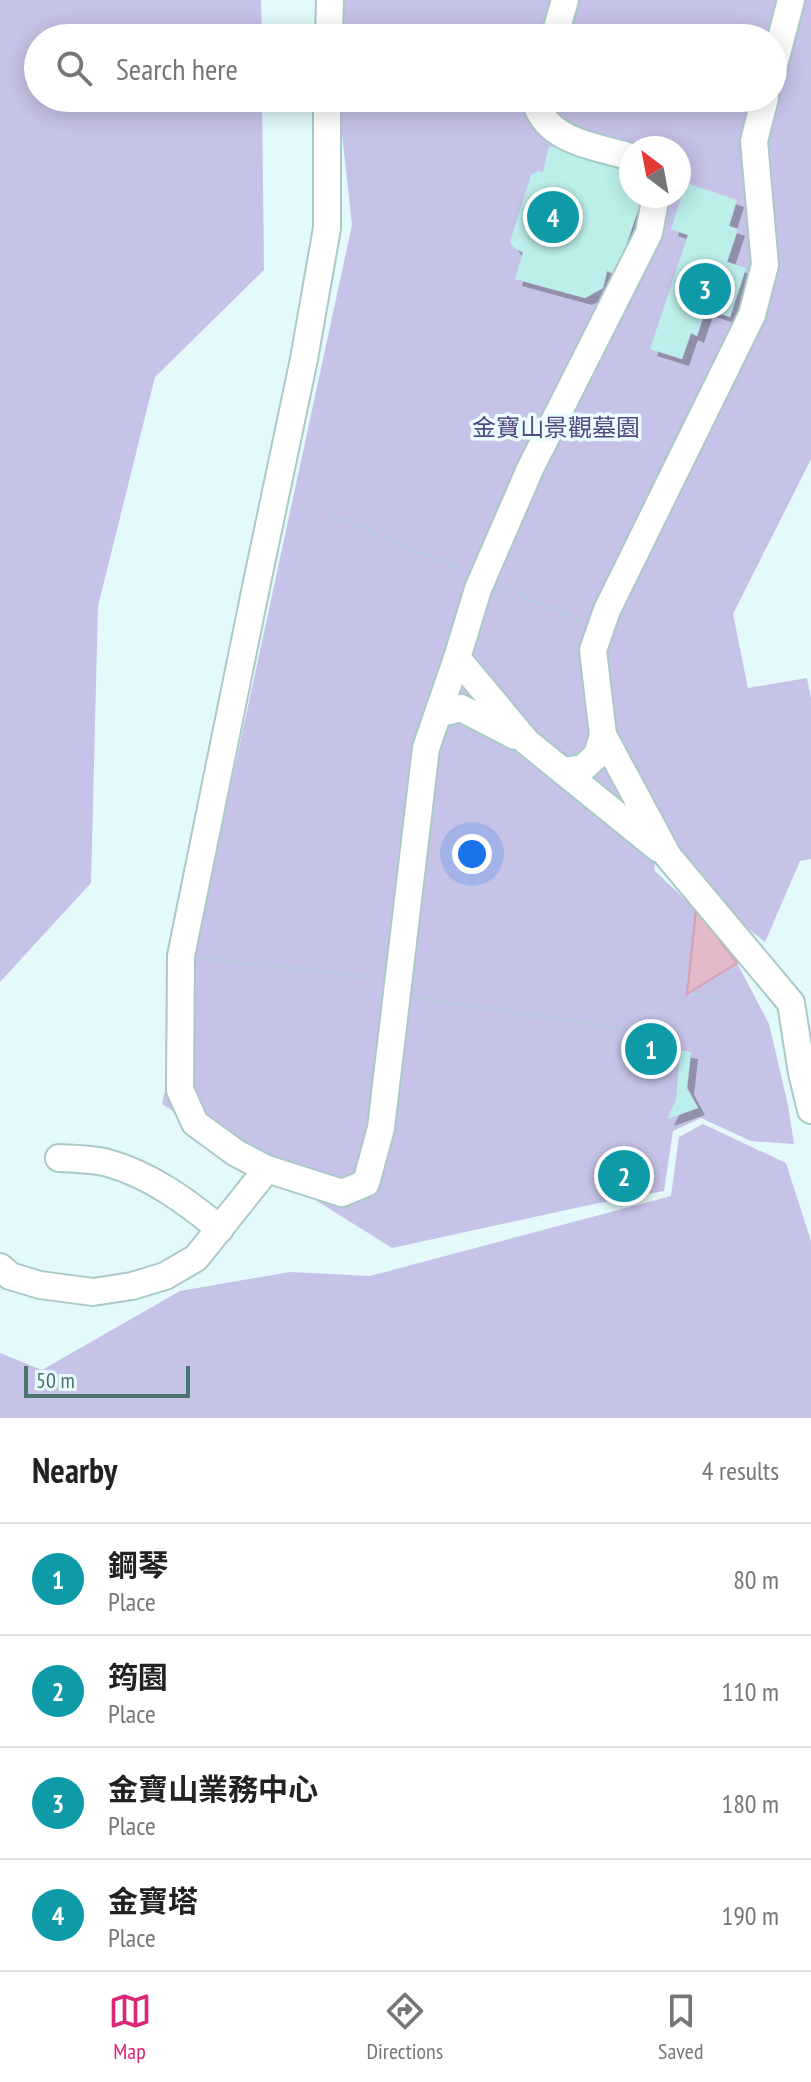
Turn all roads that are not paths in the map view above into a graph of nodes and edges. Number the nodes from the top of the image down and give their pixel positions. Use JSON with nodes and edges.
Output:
{"nodes":[{"id":1,"x":330,"y":0,"type":"edge"},
{"id":2,"x":565,"y":0,"type":"edge"},
{"id":3,"x":791,"y":0,"type":"edge"},
{"id":4,"x":329,"y":24,"type":"edge"},
{"id":5,"x":558,"y":24,"type":"edge"},
{"id":6,"x":785,"y":24,"type":"edge"},
{"id":7,"x":327,"y":112,"type":"edge"},
{"id":8,"x":539,"y":112,"type":"edge"},
{"id":9,"x":761,"y":112,"type":"edge"},
{"id":10,"x":619,"y":153,"type":"edge"},
{"id":11,"x":654,"y":208,"type":"edge"},
{"id":12,"x":457,"y":658,"type":"junction"},
{"id":13,"x":438,"y":714,"type":"junction"},
{"id":14,"x":603,"y":735,"type":"junction"},
{"id":15,"x":527,"y":742,"type":"junction"},
{"id":16,"x":563,"y":771,"type":"junction"},
{"id":17,"x":668,"y":856,"type":"junction"},
{"id":18,"x":801,"y":1001,"type":"edge"},
{"id":19,"x":811,"y":1110,"type":"edge"},
{"id":20,"x":59,"y":1158,"type":"dead end"},
{"id":21,"x":267,"y":1169,"type":"junction"},
{"id":22,"x":220,"y":1229,"type":"junction"},
{"id":23,"x":0,"y":1267,"type":"edge"}],
"edges":[{"from":1,"to":4,"type":"street"},
{"from":2,"to":5,"type":"street"},
{"from":3,"to":6,"type":"street"},
{"from":7,"to":21,"type":"street"},
{"from":8,"to":10,"type":"street"},
{"from":9,"to":14,"type":"street"},
{"from":11,"to":12,"type":"street"},
{"from":12,"to":13,"type":"street"},
{"from":12,"to":15,"type":"street"},
{"from":13,"to":15,"type":"street"},
{"from":13,"to":21,"type":"street"},
{"from":14,"to":16,"type":"street"},
{"from":14,"to":17,"type":"street"},
{"from":15,"to":16,"type":"street"},
{"from":16,"to":17,"type":"street"},
{"from":17,"to":18,"type":"street"},
{"from":18,"to":19,"type":"street"},
{"from":20,"to":22,"type":"street"},
{"from":21,"to":22,"type":"street"},
{"from":22,"to":23,"type":"street"}]}
